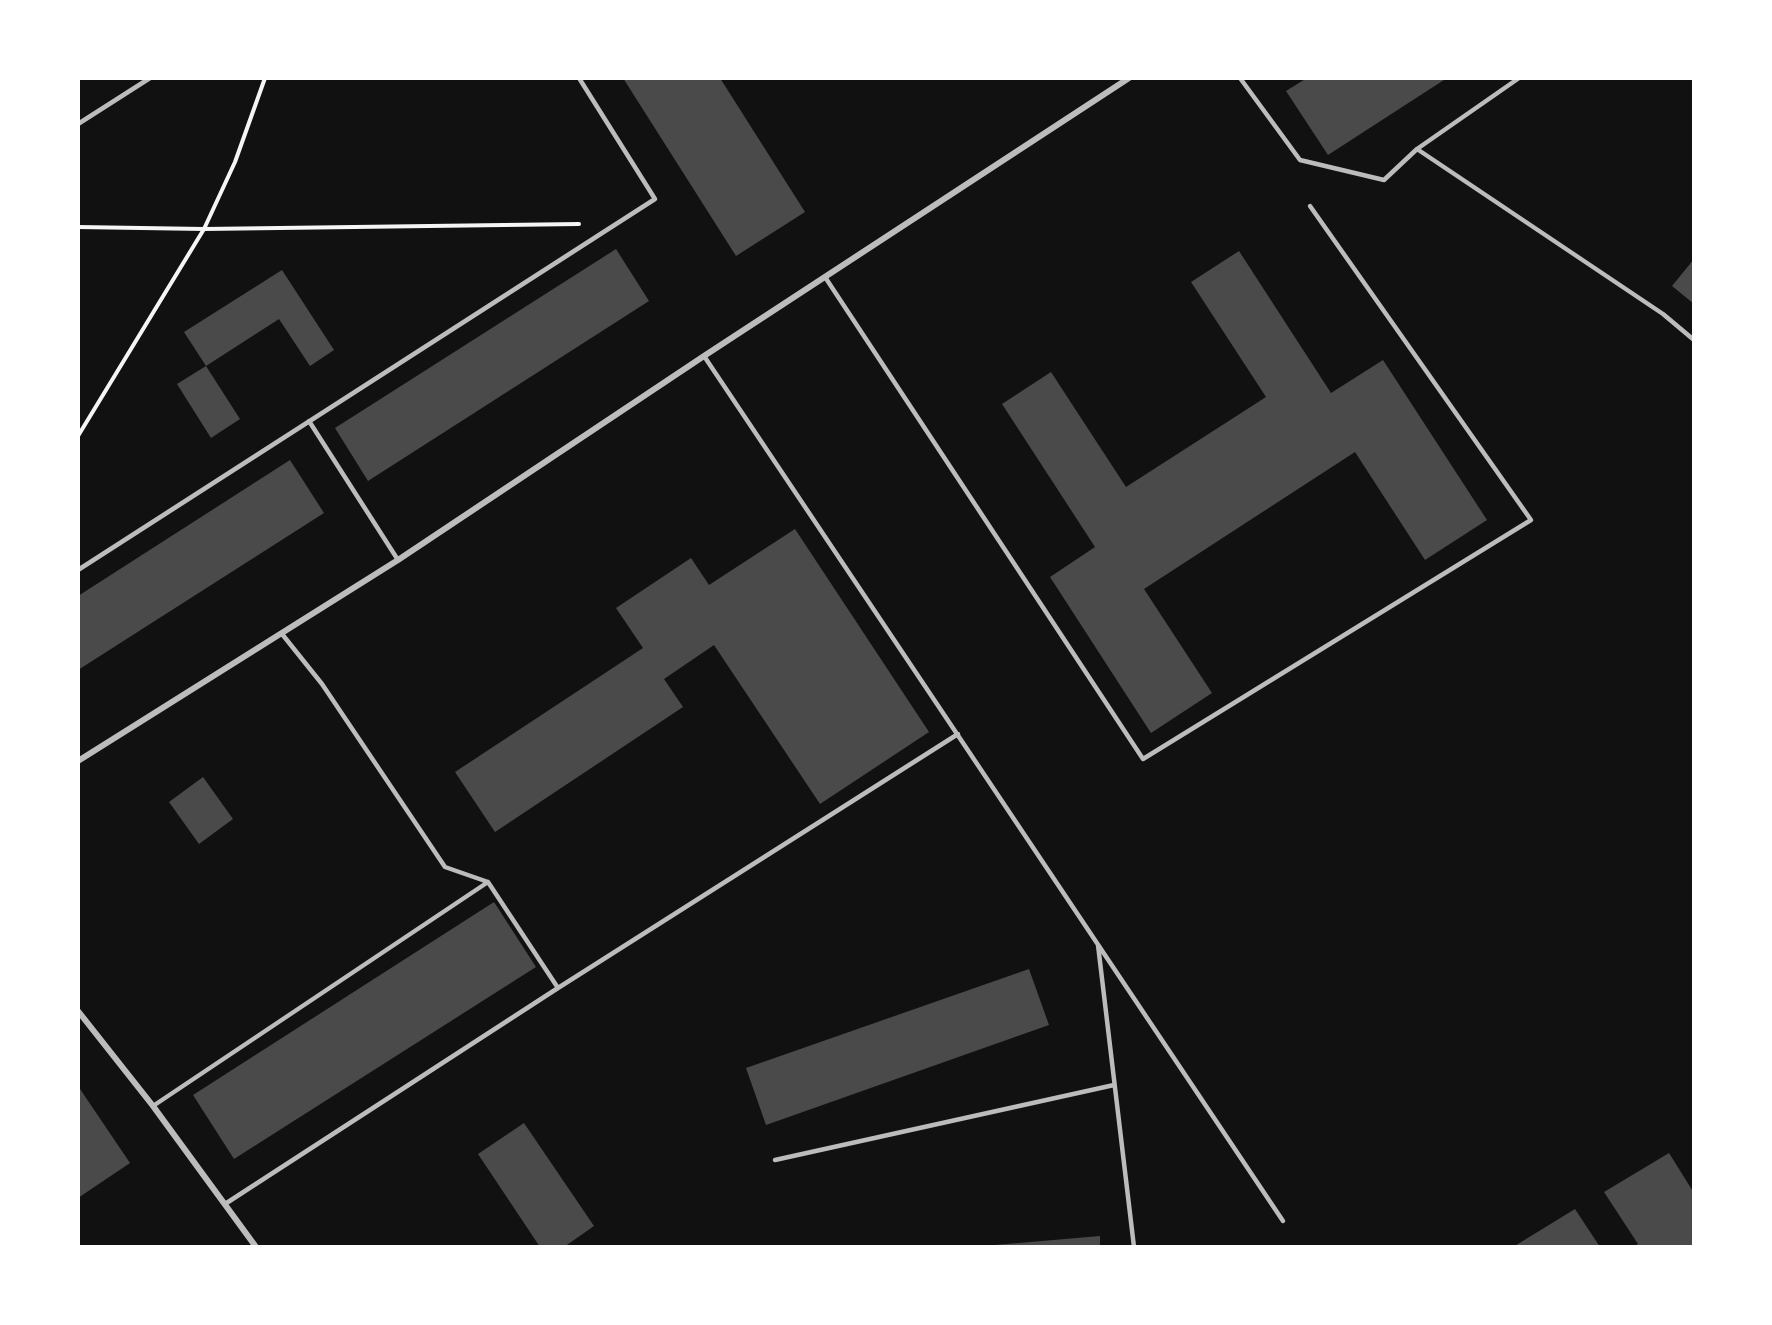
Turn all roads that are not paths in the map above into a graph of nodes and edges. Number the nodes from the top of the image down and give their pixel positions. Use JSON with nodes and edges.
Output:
{"nodes":[{"id":1,"x":150,"y":78,"type":"edge"},
{"id":2,"x":579,"y":78,"type":"edge"},
{"id":3,"x":1129,"y":78,"type":"edge"},
{"id":4,"x":1240,"y":78,"type":"edge"},
{"id":5,"x":1519,"y":78,"type":"edge"},
{"id":6,"x":78,"y":124,"type":"edge"},
{"id":7,"x":1417,"y":149,"type":"junction"},
{"id":8,"x":1310,"y":206,"type":"dead end"},
{"id":9,"x":825,"y":277,"type":"junction"},
{"id":10,"x":1694,"y":340,"type":"edge"},
{"id":11,"x":704,"y":356,"type":"junction"},
{"id":12,"x":309,"y":422,"type":"junction"},
{"id":13,"x":398,"y":560,"type":"junction"},
{"id":14,"x":78,"y":570,"type":"edge"},
{"id":15,"x":282,"y":634,"type":"junction"},
{"id":16,"x":958,"y":734,"type":"junction"},
{"id":17,"x":78,"y":761,"type":"edge"},
{"id":18,"x":488,"y":882,"type":"junction"},
{"id":19,"x":1097,"y":942,"type":"junction"},
{"id":20,"x":558,"y":988,"type":"junction"},
{"id":21,"x":78,"y":1011,"type":"edge"},
{"id":22,"x":1114,"y":1085,"type":"junction"},
{"id":23,"x":153,"y":1106,"type":"junction"},
{"id":24,"x":775,"y":1160,"type":"dead end"},
{"id":25,"x":225,"y":1204,"type":"junction"},
{"id":26,"x":1283,"y":1221,"type":"dead end"},
{"id":27,"x":256,"y":1247,"type":"edge"},
{"id":28,"x":1134,"y":1247,"type":"edge"}],
"edges":[{"from":1,"to":6,"type":"lane"},
{"from":2,"to":12,"type":"lane"},
{"from":3,"to":9,"type":"street"},
{"from":4,"to":7,"type":"lane"},
{"from":5,"to":7,"type":"lane"},
{"from":7,"to":10,"type":"lane"},
{"from":8,"to":9,"type":"lane"},
{"from":9,"to":11,"type":"street"},
{"from":11,"to":13,"type":"street"},
{"from":11,"to":16,"type":"lane"},
{"from":12,"to":13,"type":"lane"},
{"from":12,"to":14,"type":"lane"},
{"from":13,"to":15,"type":"street"},
{"from":15,"to":17,"type":"street"},
{"from":15,"to":18,"type":"lane"},
{"from":16,"to":19,"type":"lane"},
{"from":16,"to":20,"type":"lane"},
{"from":18,"to":20,"type":"lane"},
{"from":18,"to":23,"type":"lane"},
{"from":19,"to":22,"type":"lane"},
{"from":19,"to":26,"type":"lane"},
{"from":20,"to":25,"type":"lane"},
{"from":21,"to":23,"type":"street"},
{"from":22,"to":24,"type":"lane"},
{"from":22,"to":28,"type":"lane"},
{"from":23,"to":25,"type":"street"},
{"from":25,"to":27,"type":"street"}]}
